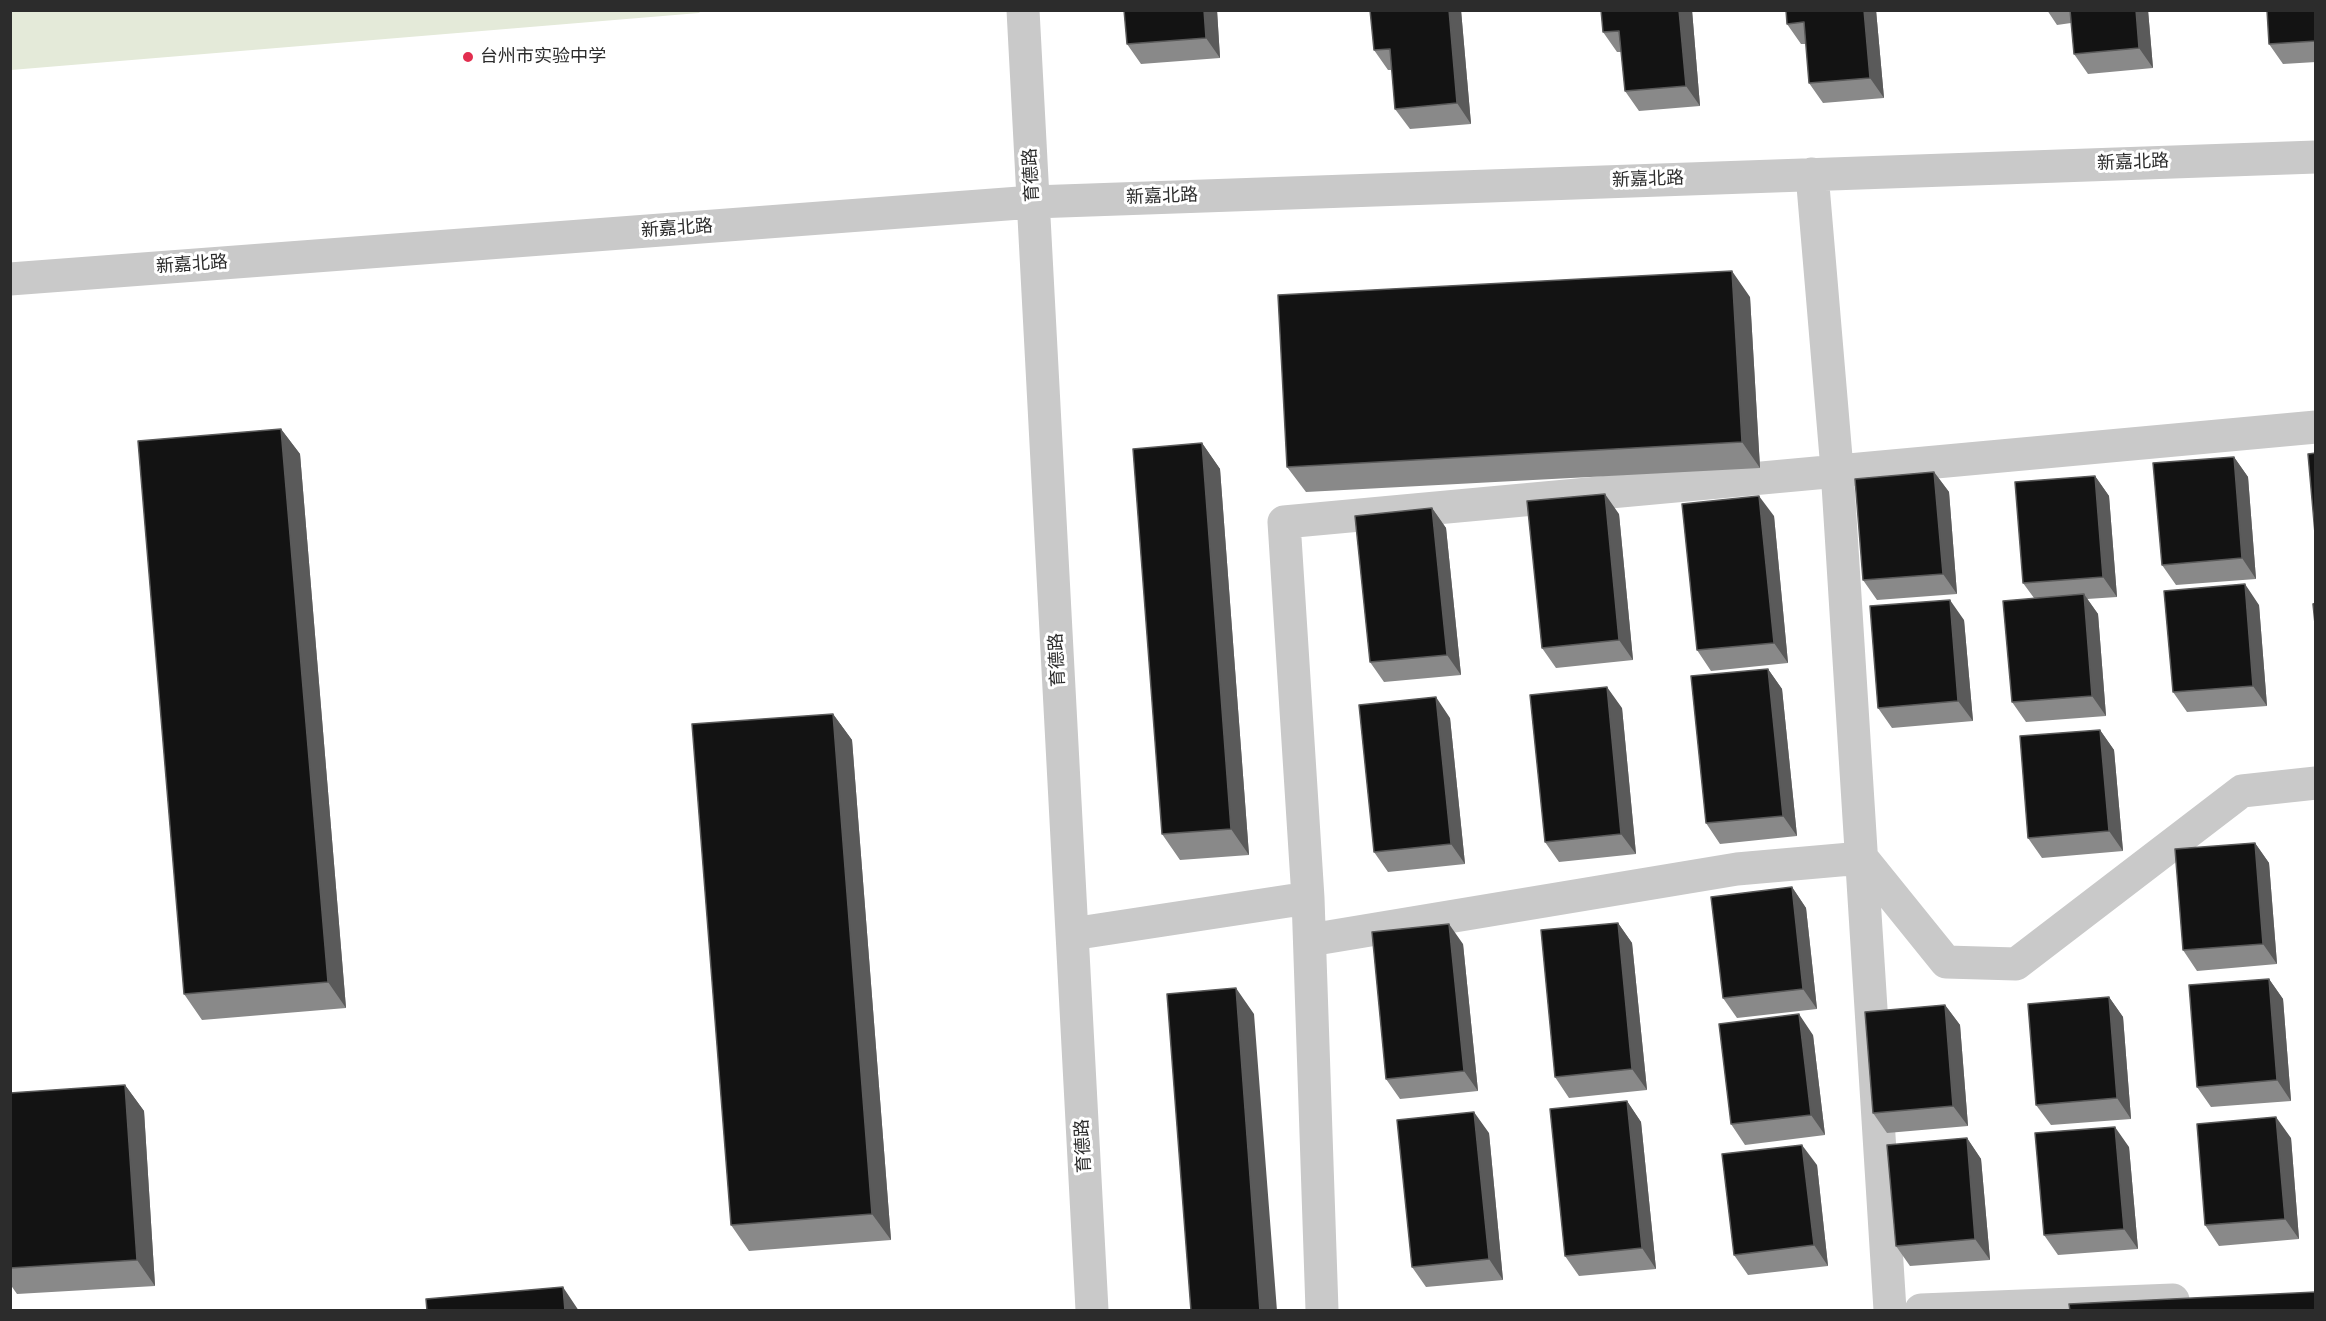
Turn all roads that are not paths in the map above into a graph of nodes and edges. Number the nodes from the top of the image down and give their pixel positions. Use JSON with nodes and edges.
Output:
{"nodes":[{"id":1,"x":1023,"y":10,"type":"edge"},
{"id":2,"x":2316,"y":157,"type":"edge"},
{"id":3,"x":1812,"y":174,"type":"junction"},
{"id":4,"x":1033,"y":202,"type":"junction"},
{"id":5,"x":10,"y":279,"type":"edge"},
{"id":6,"x":2316,"y":427,"type":"edge"},
{"id":7,"x":1838,"y":470,"type":"junction"},
{"id":8,"x":2316,"y":783,"type":"edge"},
{"id":9,"x":1862,"y":858,"type":"junction"},
{"id":10,"x":1308,"y":898,"type":"junction"},
{"id":11,"x":1072,"y":934,"type":"junction"},
{"id":12,"x":1310,"y":940,"type":"junction"},
{"id":13,"x":2208,"y":1298,"type":"edge"},
{"id":14,"x":1937,"y":1310,"type":"edge"},
{"id":15,"x":1092,"y":1311,"type":"edge"},
{"id":16,"x":1322,"y":1311,"type":"edge"},
{"id":17,"x":1890,"y":1311,"type":"edge"}],
"edges":[{"from":1,"to":4,"type":"street","name":"育德路"},
{"from":2,"to":3,"type":"street","name":"新嘉北路"},
{"from":3,"to":4,"type":"street","name":"新嘉北路"},
{"from":3,"to":7,"type":"street"},
{"from":4,"to":5,"type":"street","name":"新嘉北路"},
{"from":4,"to":11,"type":"street","name":"育德路"},
{"from":6,"to":7,"type":"street"},
{"from":7,"to":9,"type":"street"},
{"from":7,"to":10,"type":"street"},
{"from":8,"to":9,"type":"street"},
{"from":9,"to":12,"type":"street"},
{"from":9,"to":17,"type":"street"},
{"from":10,"to":11,"type":"street"},
{"from":10,"to":12,"type":"street"},
{"from":11,"to":15,"type":"street","name":"育德路"},
{"from":12,"to":16,"type":"street"},
{"from":13,"to":14,"type":"street"}]}
